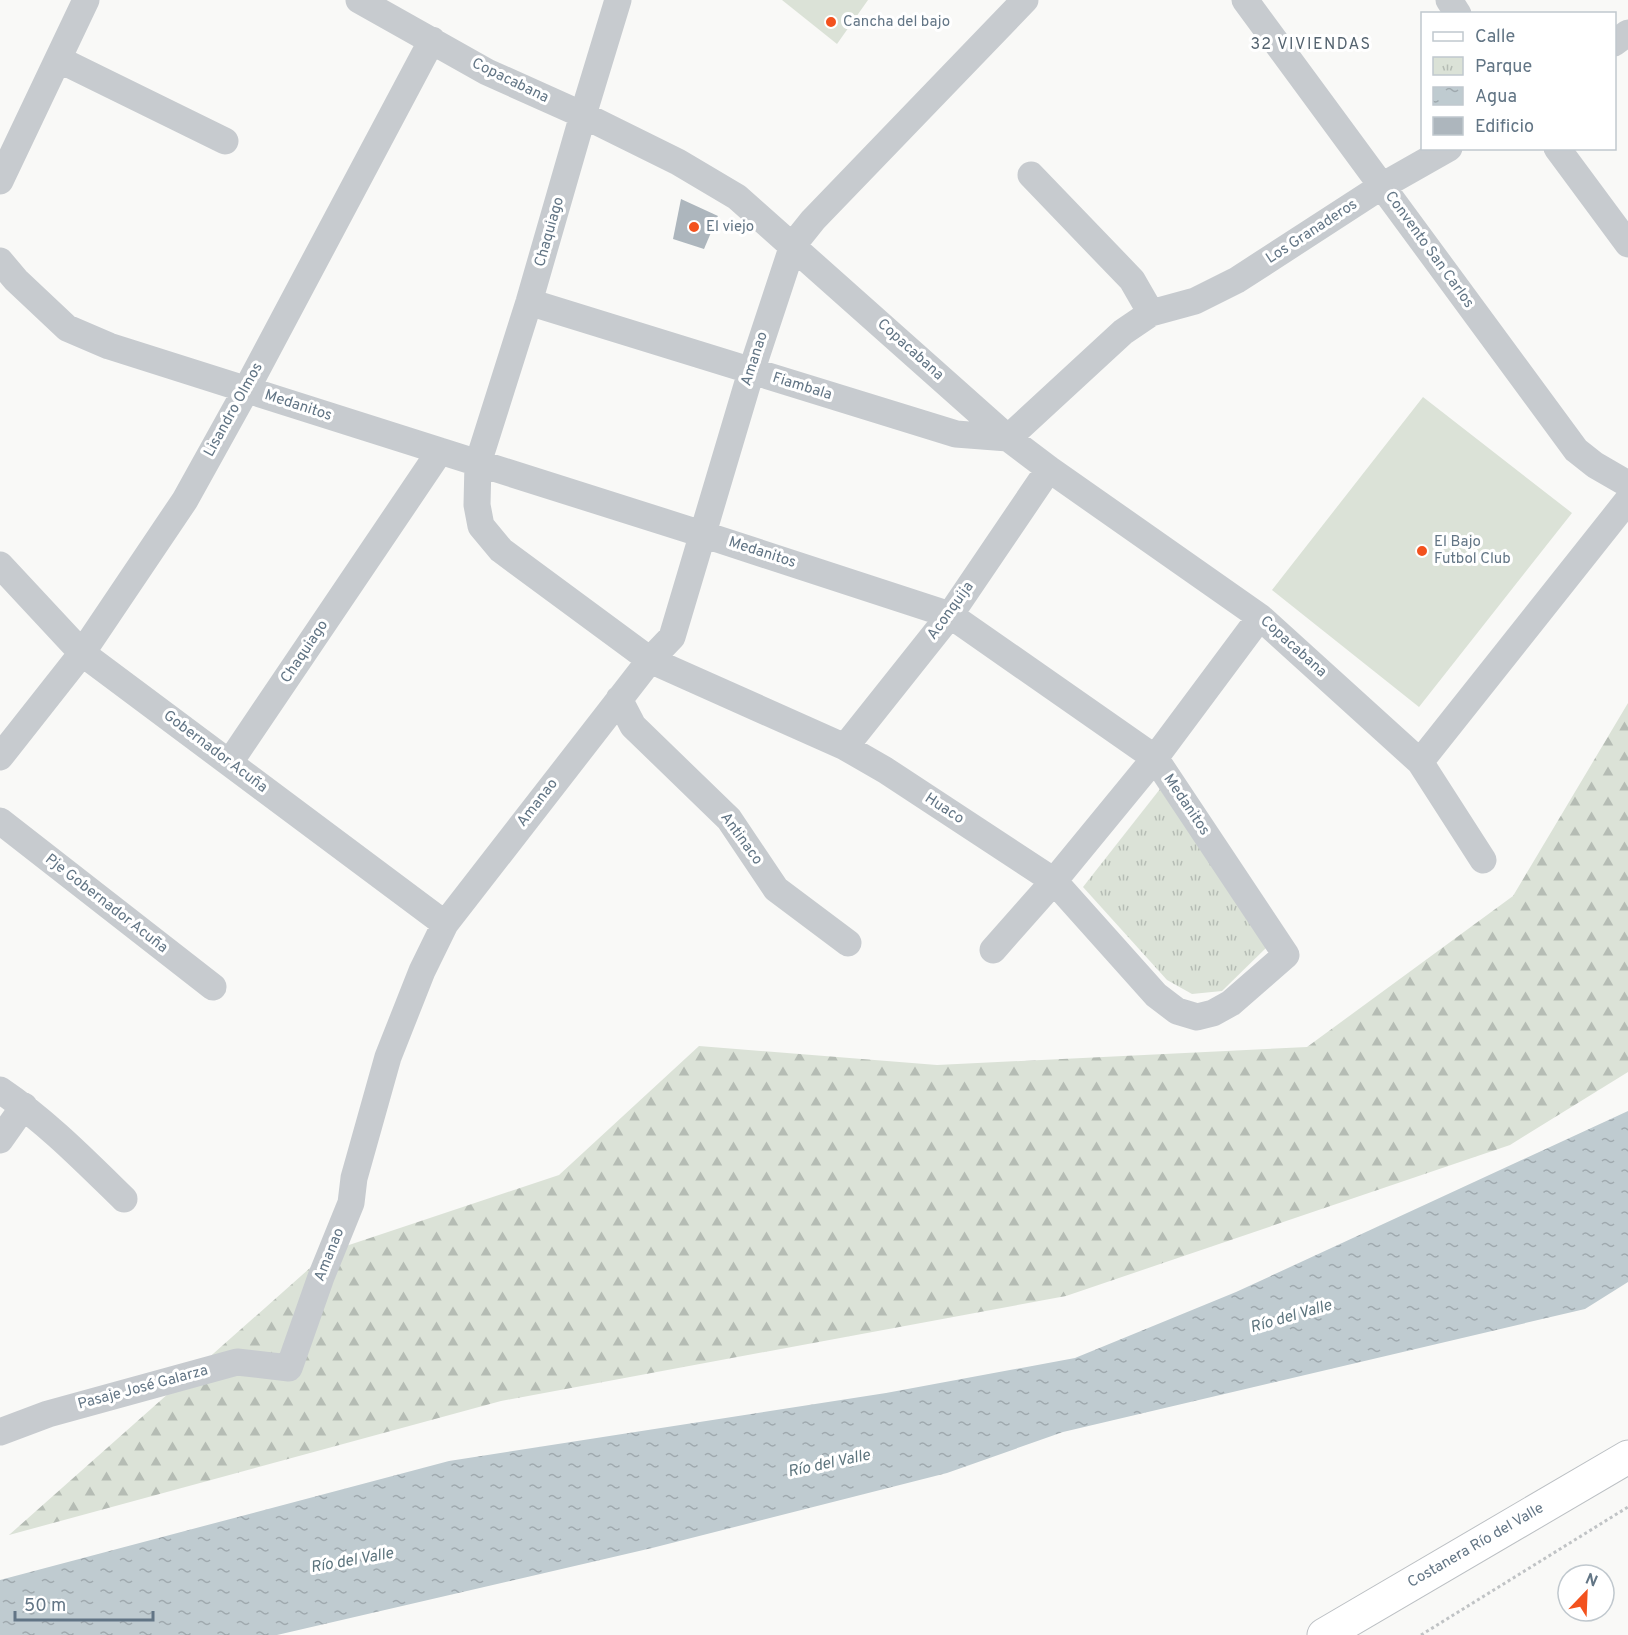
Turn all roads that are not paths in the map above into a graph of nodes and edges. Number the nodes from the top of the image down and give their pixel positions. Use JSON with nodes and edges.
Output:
{"nodes":[{"id":1,"x":86,"y":0,"type":"edge"},
{"id":2,"x":359,"y":0,"type":"edge"},
{"id":3,"x":618,"y":0,"type":"edge"},
{"id":4,"x":1025,"y":0,"type":"edge"},
{"id":5,"x":1245,"y":0,"type":"edge"},
{"id":6,"x":432,"y":40,"type":"junction"},
{"id":7,"x":58,"y":59,"type":"junction"},
{"id":8,"x":583,"y":115,"type":"junction"},
{"id":9,"x":225,"y":141,"type":"dead end"},
{"id":10,"x":1445,"y":150,"type":"edge"},
{"id":11,"x":1558,"y":150,"type":"edge"},
{"id":12,"x":1031,"y":174,"type":"dead end"},
{"id":13,"x":0,"y":181,"type":"edge"},
{"id":14,"x":1382,"y":186,"type":"junction"},
{"id":15,"x":1628,"y":244,"type":"edge"},
{"id":16,"x":793,"y":245,"type":"junction"},
{"id":17,"x":0,"y":261,"type":"edge"},
{"id":18,"x":530,"y":303,"type":"junction"},
{"id":19,"x":1151,"y":312,"type":"junction"},
{"id":20,"x":751,"y":372,"type":"junction"},
{"id":21,"x":246,"y":390,"type":"junction"},
{"id":22,"x":1008,"y":438,"type":"junction"},
{"id":23,"x":440,"y":451,"type":"junction"},
{"id":24,"x":478,"y":464,"type":"junction"},
{"id":25,"x":1049,"y":469,"type":"junction"},
{"id":26,"x":1628,"y":484,"type":"edge"},
{"id":27,"x":1628,"y":500,"type":"edge"},
{"id":28,"x":702,"y":534,"type":"junction"},
{"id":29,"x":0,"y":565,"type":"edge"},
{"id":30,"x":950,"y":615,"type":"junction"},
{"id":31,"x":1260,"y":617,"type":"junction"},
{"id":32,"x":82,"y":653,"type":"junction"},
{"id":33,"x":650,"y":660,"type":"junction"},
{"id":34,"x":619,"y":699,"type":"junction"},
{"id":35,"x":845,"y":747,"type":"junction"},
{"id":36,"x":0,"y":757,"type":"edge"},
{"id":37,"x":1155,"y":758,"type":"junction"},
{"id":38,"x":230,"y":762,"type":"junction"},
{"id":39,"x":1420,"y":762,"type":"junction"},
{"id":40,"x":0,"y":821,"type":"edge"},
{"id":41,"x":1483,"y":860,"type":"dead end"},
{"id":42,"x":1054,"y":881,"type":"junction"},
{"id":43,"x":444,"y":924,"type":"junction"},
{"id":44,"x":848,"y":943,"type":"dead end"},
{"id":45,"x":993,"y":950,"type":"dead end"},
{"id":46,"x":213,"y":987,"type":"dead end"},
{"id":47,"x":1197,"y":1017,"type":"joint"},
{"id":48,"x":0,"y":1090,"type":"edge"},
{"id":49,"x":24,"y":1106,"type":"junction"},
{"id":50,"x":0,"y":1140,"type":"edge"},
{"id":51,"x":124,"y":1199,"type":"dead end"},
{"id":52,"x":289,"y":1368,"type":"joint"},
{"id":53,"x":0,"y":1432,"type":"edge"},
{"id":54,"x":1628,"y":1456,"type":"edge"},
{"id":55,"x":1324,"y":1635,"type":"edge"}],
"edges":[{"from":1,"to":7,"type":"street"},
{"from":2,"to":6,"type":"street","name":"Copacabana"},
{"from":3,"to":8,"type":"street","name":"Chaquiago"},
{"from":4,"to":16,"type":"street"},
{"from":5,"to":14,"type":"street","name":"Convento San Carlos"},
{"from":6,"to":8,"type":"street","name":"Copacabana"},
{"from":6,"to":21,"type":"street","name":"Lisandro Olmos"},
{"from":7,"to":9,"type":"street"},
{"from":7,"to":13,"type":"street"},
{"from":8,"to":16,"type":"street","name":"Copacabana"},
{"from":8,"to":18,"type":"street","name":"Chaquiago"},
{"from":10,"to":14,"type":"street","name":"Los Granaderos"},
{"from":11,"to":15,"type":"street"},
{"from":12,"to":19,"type":"street"},
{"from":14,"to":19,"type":"street","name":"Los Granaderos"},
{"from":14,"to":26,"type":"street","name":"Convento San Carlos"},
{"from":16,"to":20,"type":"street","name":"Amanao"},
{"from":16,"to":22,"type":"street","name":"Copacabana"},
{"from":17,"to":21,"type":"street","name":"Medanitos"},
{"from":18,"to":20,"type":"street","name":"Fiambala"},
{"from":18,"to":24,"type":"street","name":"Chaquiago"},
{"from":19,"to":22,"type":"street"},
{"from":20,"to":22,"type":"street","name":"Fiambala"},
{"from":20,"to":28,"type":"street","name":"Amanao"},
{"from":21,"to":23,"type":"street","name":"Medanitos"},
{"from":21,"to":32,"type":"street","name":"Lisandro Olmos"},
{"from":22,"to":25,"type":"street","name":"Copacabana"},
{"from":23,"to":24,"type":"street","name":"Medanitos"},
{"from":23,"to":38,"type":"street","name":"Chaquiago"},
{"from":24,"to":28,"type":"street","name":"Medanitos"},
{"from":24,"to":33,"type":"street"},
{"from":25,"to":30,"type":"street","name":"Aconquija"},
{"from":25,"to":31,"type":"street","name":"Copacabana"},
{"from":27,"to":39,"type":"street"},
{"from":28,"to":30,"type":"street","name":"Medanitos"},
{"from":28,"to":33,"type":"street","name":"Amanao"},
{"from":29,"to":32,"type":"street","name":"Gobernador Acuña"},
{"from":30,"to":35,"type":"street","name":"Aconquija"},
{"from":30,"to":37,"type":"street","name":"Medanitos"},
{"from":31,"to":37,"type":"street"},
{"from":31,"to":39,"type":"street","name":"Copacabana"},
{"from":32,"to":36,"type":"street","name":"Lisandro Olmos"},
{"from":32,"to":38,"type":"street","name":"Gobernador Acuña"},
{"from":33,"to":34,"type":"street","name":"Amanao"},
{"from":33,"to":35,"type":"street","name":"Huaco"},
{"from":34,"to":43,"type":"street","name":"Amanao"},
{"from":34,"to":44,"type":"street","name":"Antinaco"},
{"from":35,"to":42,"type":"street","name":"Huaco"},
{"from":37,"to":42,"type":"street"},
{"from":37,"to":47,"type":"street","name":"Medanitos"},
{"from":38,"to":43,"type":"street","name":"Gobernador Acuña"},
{"from":39,"to":41,"type":"street","name":"Copacabana"},
{"from":40,"to":46,"type":"street","name":"Pje Gobernador Acuña"},
{"from":42,"to":45,"type":"street"},
{"from":42,"to":47,"type":"street","name":"Huaco"},
{"from":43,"to":52,"type":"street","name":"Amanao"},
{"from":48,"to":49,"type":"street"},
{"from":49,"to":50,"type":"street"},
{"from":49,"to":51,"type":"street"},
{"from":52,"to":53,"type":"street","name":"Pasaje José Galarza"},
{"from":54,"to":55,"type":"main road","name":"Costanera Río del Valle"}]}
